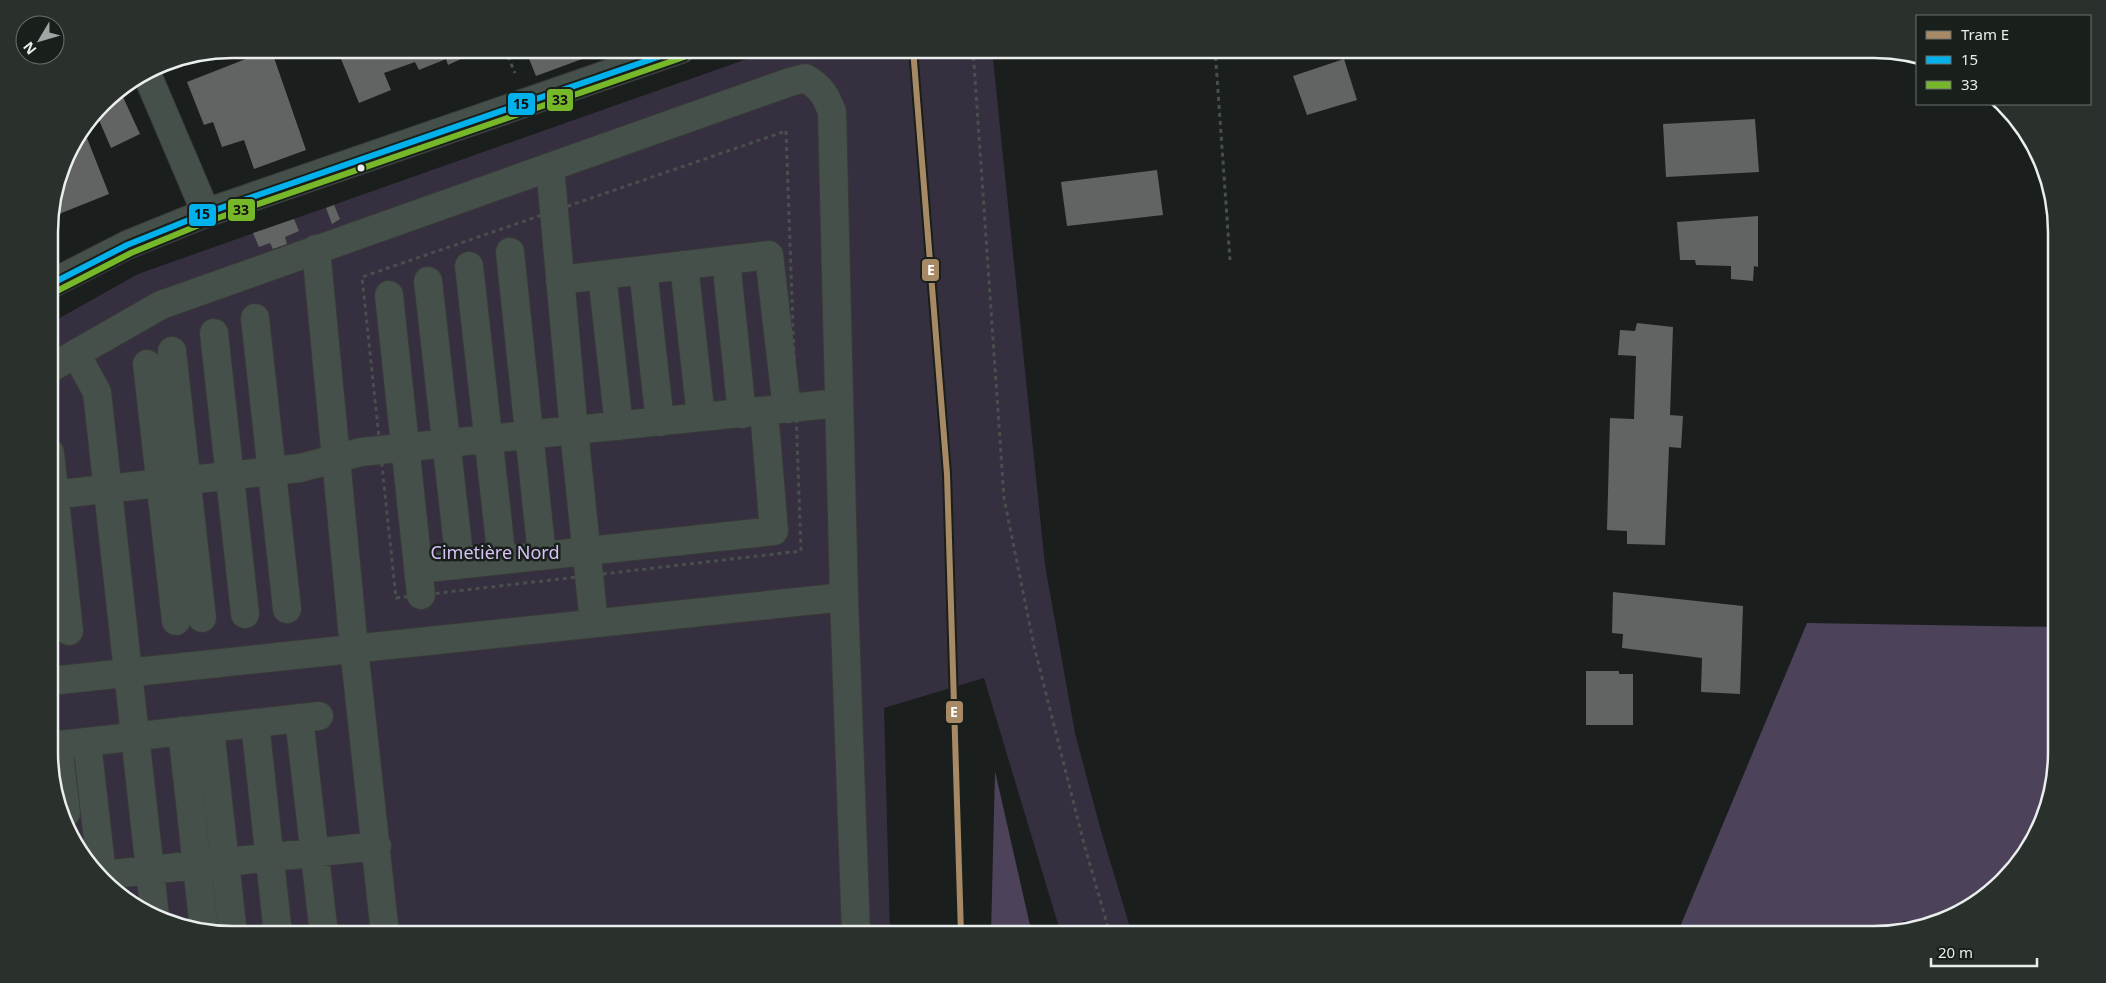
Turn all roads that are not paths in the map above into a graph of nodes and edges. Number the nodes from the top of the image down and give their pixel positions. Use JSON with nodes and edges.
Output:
{"nodes":[{"id":1,"x":655,"y":58,"type":"edge"},
{"id":2,"x":149,"y":78,"type":"edge"},
{"id":3,"x":550,"y":167,"type":"junction"},
{"id":4,"x":206,"y":213,"type":"junction"},
{"id":5,"x":316,"y":250,"type":"junction"},
{"id":6,"x":510,"y":252,"type":"dead end"},
{"id":7,"x":726,"y":260,"type":"junction"},
{"id":8,"x":684,"y":265,"type":"junction"},
{"id":9,"x":469,"y":266,"type":"dead end"},
{"id":10,"x":643,"y":270,"type":"junction"},
{"id":11,"x":602,"y":275,"type":"junction"},
{"id":12,"x":58,"y":280,"type":"edge"},
{"id":13,"x":560,"y":280,"type":"junction"},
{"id":14,"x":428,"y":281,"type":"dead end"},
{"id":15,"x":389,"y":295,"type":"dead end"},
{"id":16,"x":255,"y":318,"type":"dead end"},
{"id":17,"x":214,"y":333,"type":"dead end"},
{"id":18,"x":172,"y":351,"type":"dead end"},
{"id":19,"x":76,"y":354,"type":"junction"},
{"id":20,"x":58,"y":364,"type":"edge"},
{"id":21,"x":147,"y":364,"type":"dead end"},
{"id":22,"x":839,"y":403,"type":"junction"},
{"id":23,"x":764,"y":411,"type":"junction"},
{"id":24,"x":701,"y":418,"type":"junction"},
{"id":25,"x":660,"y":422,"type":"junction"},
{"id":26,"x":619,"y":426,"type":"junction"},
{"id":27,"x":574,"y":431,"type":"junction"},
{"id":28,"x":529,"y":435,"type":"junction"},
{"id":29,"x":488,"y":439,"type":"junction"},
{"id":30,"x":446,"y":444,"type":"junction"},
{"id":31,"x":405,"y":448,"type":"junction"},
{"id":32,"x":336,"y":459,"type":"junction"},
{"id":33,"x":272,"y":471,"type":"junction"},
{"id":34,"x":230,"y":476,"type":"junction"},
{"id":35,"x":174,"y":482,"type":"junction"},
{"id":36,"x":108,"y":489,"type":"junction"},
{"id":37,"x":58,"y":494,"type":"edge"},
{"id":38,"x":58,"y":543,"type":"edge"},
{"id":39,"x":586,"y":551,"type":"junction"},
{"id":40,"x":542,"y":556,"type":"junction"},
{"id":41,"x":502,"y":560,"type":"junction"},
{"id":42,"x":460,"y":564,"type":"junction"},
{"id":43,"x":844,"y":597,"type":"junction"},
{"id":44,"x":287,"y":609,"type":"dead end"},
{"id":45,"x":245,"y":614,"type":"dead end"},
{"id":46,"x":202,"y":618,"type":"dead end"},
{"id":47,"x":176,"y":621,"type":"dead end"},
{"id":48,"x":594,"y":623,"type":"junction"},
{"id":49,"x":69,"y":631,"type":"dead end"},
{"id":50,"x":354,"y":648,"type":"junction"},
{"id":51,"x":129,"y":672,"type":"junction"},
{"id":52,"x":58,"y":680,"type":"edge"},
{"id":53,"x":255,"y":723,"type":"junction"},
{"id":54,"x":210,"y":729,"type":"junction"},
{"id":55,"x":182,"y":731,"type":"junction"},
{"id":56,"x":136,"y":736,"type":"junction"},
{"id":57,"x":87,"y":742,"type":"junction"},
{"id":58,"x":58,"y":746,"type":"edge"},
{"id":59,"x":59,"y":774,"type":"edge"},
{"id":60,"x":63,"y":798,"type":"edge"},
{"id":61,"x":376,"y":846,"type":"junction"},
{"id":62,"x":315,"y":853,"type":"junction"},
{"id":63,"x":270,"y":858,"type":"junction"},
{"id":64,"x":225,"y":862,"type":"junction"},
{"id":65,"x":197,"y":865,"type":"junction"},
{"id":66,"x":101,"y":867,"type":"edge"},
{"id":67,"x":150,"y":870,"type":"junction"},
{"id":68,"x":107,"y":874,"type":"edge"},
{"id":69,"x":154,"y":907,"type":"edge"},
{"id":70,"x":203,"y":923,"type":"edge"},
{"id":71,"x":232,"y":926,"type":"edge"},
{"id":72,"x":277,"y":926,"type":"edge"},
{"id":73,"x":323,"y":926,"type":"edge"},
{"id":74,"x":384,"y":926,"type":"edge"},
{"id":75,"x":856,"y":926,"type":"edge"}],
"edges":[{"from":1,"to":4,"type":"street"},
{"from":2,"to":4,"type":"street"},
{"from":3,"to":5,"type":"street"},
{"from":3,"to":13,"type":"street"},
{"from":3,"to":22,"type":"street"},
{"from":4,"to":12,"type":"street"},
{"from":5,"to":19,"type":"street"},
{"from":5,"to":32,"type":"street"},
{"from":6,"to":28,"type":"street"},
{"from":7,"to":8,"type":"street"},
{"from":7,"to":23,"type":"street"},
{"from":7,"to":23,"type":"street"},
{"from":8,"to":10,"type":"street"},
{"from":8,"to":24,"type":"street"},
{"from":9,"to":29,"type":"street"},
{"from":10,"to":11,"type":"street"},
{"from":10,"to":25,"type":"street"},
{"from":11,"to":13,"type":"street"},
{"from":11,"to":26,"type":"street"},
{"from":13,"to":27,"type":"street"},
{"from":14,"to":30,"type":"street"},
{"from":15,"to":31,"type":"street"},
{"from":16,"to":33,"type":"street"},
{"from":17,"to":34,"type":"street"},
{"from":18,"to":35,"type":"street"},
{"from":19,"to":20,"type":"street"},
{"from":19,"to":36,"type":"street"},
{"from":21,"to":35,"type":"street"},
{"from":22,"to":23,"type":"street"},
{"from":22,"to":43,"type":"street"},
{"from":23,"to":24,"type":"street"},
{"from":23,"to":39,"type":"street"},
{"from":24,"to":25,"type":"street"},
{"from":25,"to":26,"type":"street"},
{"from":26,"to":27,"type":"street"},
{"from":27,"to":28,"type":"street"},
{"from":27,"to":39,"type":"street"},
{"from":28,"to":29,"type":"street"},
{"from":28,"to":40,"type":"street"},
{"from":29,"to":30,"type":"street"},
{"from":29,"to":41,"type":"street"},
{"from":30,"to":31,"type":"street"},
{"from":30,"to":42,"type":"street"},
{"from":31,"to":32,"type":"street"},
{"from":31,"to":42,"type":"street"},
{"from":32,"to":33,"type":"street"},
{"from":32,"to":50,"type":"street"},
{"from":33,"to":34,"type":"street"},
{"from":33,"to":44,"type":"street"},
{"from":34,"to":35,"type":"street"},
{"from":34,"to":45,"type":"street"},
{"from":35,"to":36,"type":"street"},
{"from":35,"to":46,"type":"street"},
{"from":35,"to":47,"type":"street"},
{"from":36,"to":37,"type":"street"},
{"from":36,"to":51,"type":"street"},
{"from":38,"to":49,"type":"street"},
{"from":39,"to":40,"type":"street"},
{"from":39,"to":48,"type":"street"},
{"from":40,"to":41,"type":"street"},
{"from":41,"to":42,"type":"street"},
{"from":43,"to":48,"type":"street"},
{"from":43,"to":75,"type":"street"},
{"from":48,"to":50,"type":"street"},
{"from":50,"to":51,"type":"street"},
{"from":50,"to":61,"type":"street"},
{"from":51,"to":52,"type":"street"},
{"from":51,"to":56,"type":"street"},
{"from":53,"to":54,"type":"street"},
{"from":53,"to":62,"type":"street"},
{"from":53,"to":63,"type":"street"},
{"from":54,"to":55,"type":"street"},
{"from":54,"to":64,"type":"street"},
{"from":55,"to":56,"type":"street"},
{"from":55,"to":65,"type":"street"},
{"from":56,"to":57,"type":"street"},
{"from":56,"to":67,"type":"street"},
{"from":57,"to":58,"type":"street"},
{"from":57,"to":66,"type":"street"},
{"from":59,"to":60,"type":"street"},
{"from":61,"to":62,"type":"street"},
{"from":61,"to":74,"type":"street"},
{"from":62,"to":63,"type":"street"},
{"from":62,"to":73,"type":"street"},
{"from":63,"to":64,"type":"street"},
{"from":63,"to":72,"type":"street"},
{"from":64,"to":65,"type":"street"},
{"from":64,"to":71,"type":"street"},
{"from":65,"to":67,"type":"street"},
{"from":65,"to":70,"type":"street"},
{"from":67,"to":68,"type":"street"},
{"from":67,"to":69,"type":"street"}]}
